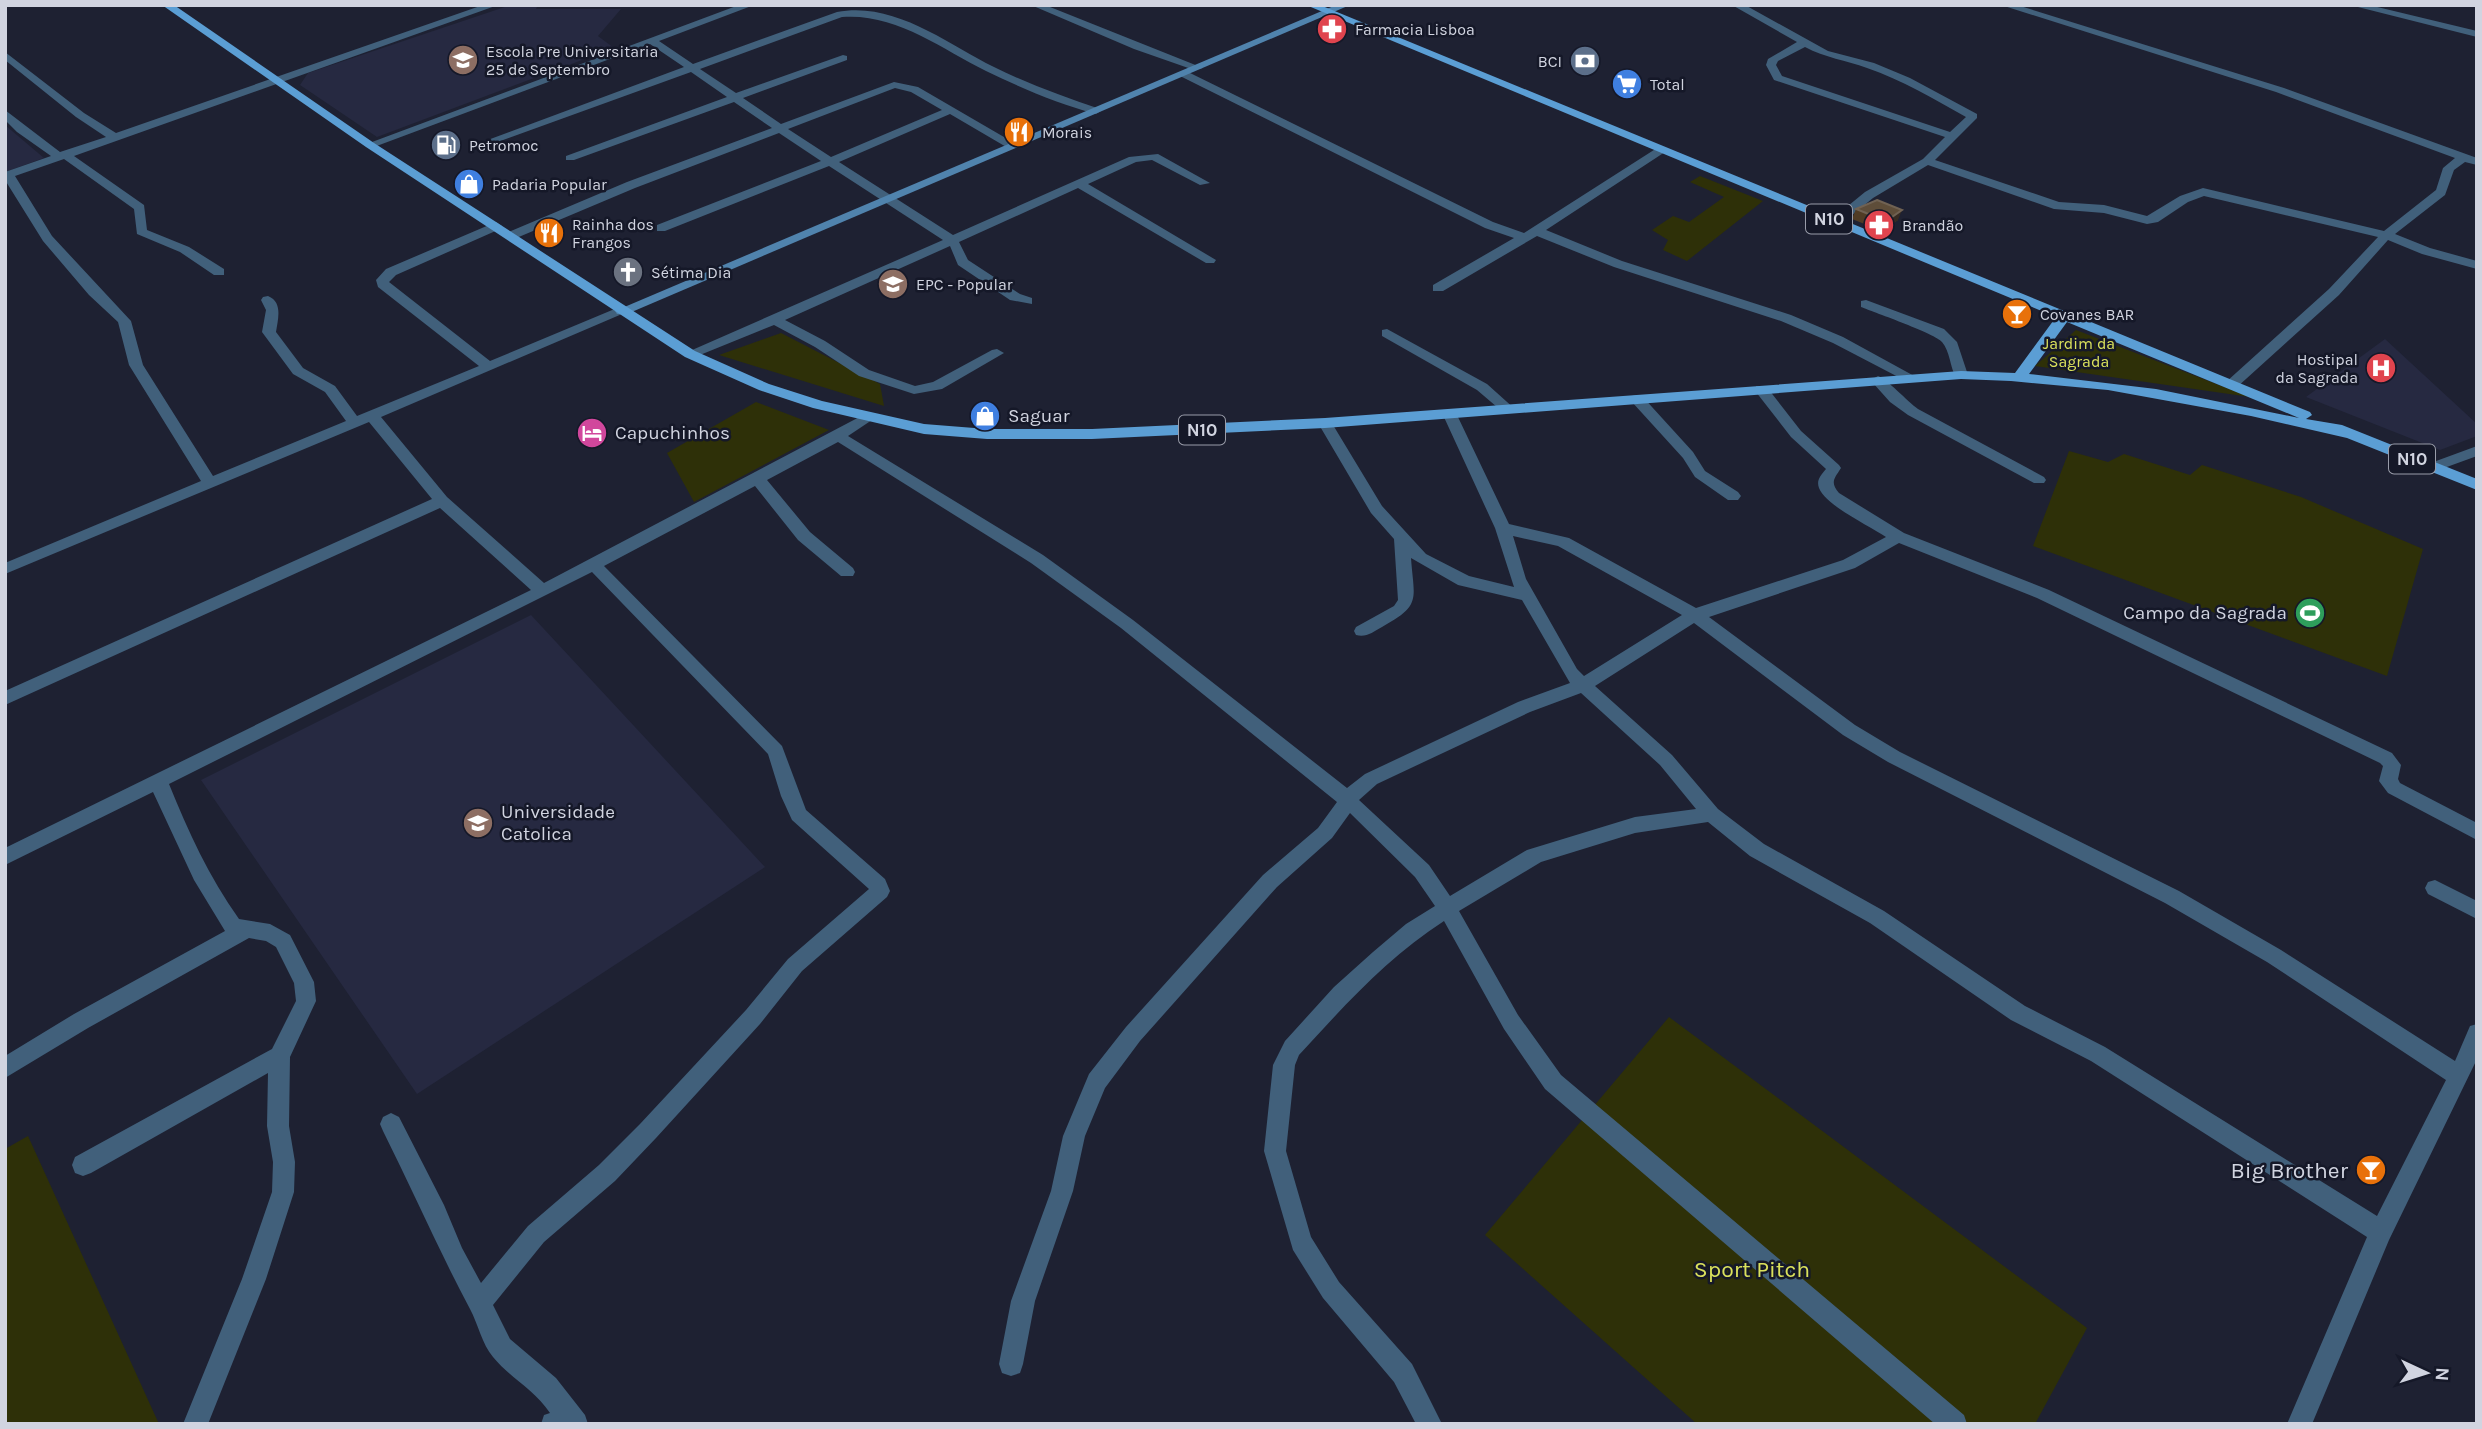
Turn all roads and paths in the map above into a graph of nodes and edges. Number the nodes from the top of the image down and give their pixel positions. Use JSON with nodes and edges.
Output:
{"nodes":[{"id":1,"x":167,"y":5,"type":"edge"},
{"id":2,"x":493,"y":5,"type":"edge"},
{"id":3,"x":749,"y":5,"type":"edge"},
{"id":4,"x":1036,"y":5,"type":"edge"},
{"id":5,"x":1311,"y":5,"type":"edge"},
{"id":6,"x":1345,"y":5,"type":"edge"},
{"id":7,"x":1737,"y":5,"type":"edge"},
{"id":8,"x":2006,"y":5,"type":"edge"},
{"id":9,"x":2355,"y":5,"type":"edge"},
{"id":10,"x":1328,"y":13,"type":"junction"},
{"id":11,"x":2477,"y":34,"type":"edge"},
{"id":12,"x":651,"y":40,"type":"junction"},
{"id":13,"x":1804,"y":43,"type":"junction"},
{"id":14,"x":5,"y":55,"type":"edge"},
{"id":15,"x":844,"y":58,"type":"dead end"},
{"id":16,"x":1198,"y":68,"type":"junction"},
{"id":17,"x":694,"y":69,"type":"junction"},
{"id":18,"x":1184,"y":74,"type":"junction"},
{"id":19,"x":279,"y":81,"type":"junction"},
{"id":20,"x":738,"y":97,"type":"junction"},
{"id":21,"x":951,"y":110,"type":"junction"},
{"id":22,"x":1096,"y":111,"type":"junction"},
{"id":23,"x":5,"y":113,"type":"edge"},
{"id":24,"x":779,"y":130,"type":"junction"},
{"id":25,"x":1952,"y":136,"type":"junction"},
{"id":26,"x":114,"y":137,"type":"junction"},
{"id":27,"x":491,"y":141,"type":"dead end"},
{"id":28,"x":370,"y":145,"type":"junction"},
{"id":29,"x":1012,"y":146,"type":"junction"},
{"id":30,"x":1661,"y":150,"type":"junction"},
{"id":31,"x":61,"y":155,"type":"junction"},
{"id":32,"x":570,"y":158,"type":"dead end"},
{"id":33,"x":2464,"y":158,"type":"junction"},
{"id":34,"x":1927,"y":161,"type":"junction"},
{"id":35,"x":830,"y":162,"type":"junction"},
{"id":36,"x":2477,"y":162,"type":"edge"},
{"id":37,"x":6,"y":175,"type":"edge"},
{"id":38,"x":1204,"y":183,"type":"dead end"},
{"id":39,"x":1080,"y":184,"type":"junction"},
{"id":40,"x":886,"y":200,"type":"junction"},
{"id":41,"x":1836,"y":222,"type":"junction"},
{"id":42,"x":496,"y":226,"type":"junction"},
{"id":43,"x":662,"y":228,"type":"dead end"},
{"id":44,"x":1537,"y":232,"type":"junction"},
{"id":45,"x":2386,"y":235,"type":"junction"},
{"id":46,"x":510,"y":236,"type":"junction"},
{"id":47,"x":1523,"y":237,"type":"junction"},
{"id":48,"x":952,"y":240,"type":"junction"},
{"id":49,"x":1210,"y":260,"type":"dead end"},
{"id":50,"x":2477,"y":265,"type":"edge"},
{"id":51,"x":219,"y":272,"type":"dead end"},
{"id":52,"x":1438,"y":288,"type":"dead end"},
{"id":53,"x":268,"y":300,"type":"dead end"},
{"id":54,"x":1027,"y":301,"type":"dead end"},
{"id":55,"x":1866,"y":304,"type":"dead end"},
{"id":56,"x":622,"y":311,"type":"junction"},
{"id":57,"x":2064,"y":316,"type":"junction"},
{"id":58,"x":775,"y":320,"type":"junction"},
{"id":59,"x":1387,"y":334,"type":"dead end"},
{"id":60,"x":997,"y":353,"type":"dead end"},
{"id":61,"x":690,"y":354,"type":"junction"},
{"id":62,"x":488,"y":366,"type":"junction"},
{"id":63,"x":1961,"y":375,"type":"junction"},
{"id":64,"x":2020,"y":376,"type":"junction"},
{"id":65,"x":1909,"y":377,"type":"junction"},
{"id":66,"x":1878,"y":380,"type":"junction"},
{"id":67,"x":2231,"y":385,"type":"junction"},
{"id":68,"x":1761,"y":389,"type":"junction"},
{"id":69,"x":1637,"y":398,"type":"junction"},
{"id":70,"x":1509,"y":410,"type":"junction"},
{"id":71,"x":371,"y":415,"type":"junction"},
{"id":72,"x":1450,"y":415,"type":"junction"},
{"id":73,"x":867,"y":417,"type":"junction"},
{"id":74,"x":354,"y":422,"type":"junction"},
{"id":75,"x":1325,"y":423,"type":"junction"},
{"id":76,"x":2347,"y":433,"type":"junction"},
{"id":77,"x":838,"y":436,"type":"junction"},
{"id":78,"x":2477,"y":451,"type":"edge"},
{"id":79,"x":2433,"y":467,"type":"junction"},
{"id":80,"x":757,"y":478,"type":"junction"},
{"id":81,"x":2039,"y":480,"type":"dead end"},
{"id":82,"x":210,"y":484,"type":"junction"},
{"id":83,"x":2477,"y":485,"type":"edge"},
{"id":84,"x":1733,"y":496,"type":"dead end"},
{"id":85,"x":442,"y":501,"type":"junction"},
{"id":86,"x":1503,"y":528,"type":"junction"},
{"id":87,"x":1898,"y":537,"type":"junction"},
{"id":88,"x":1402,"y":538,"type":"junction"},
{"id":89,"x":594,"y":565,"type":"junction"},
{"id":90,"x":5,"y":569,"type":"edge"},
{"id":91,"x":847,"y":572,"type":"dead end"},
{"id":92,"x":543,"y":592,"type":"junction"},
{"id":93,"x":1528,"y":596,"type":"junction"},
{"id":94,"x":1695,"y":615,"type":"junction"},
{"id":95,"x":1362,"y":631,"type":"dead end"},
{"id":96,"x":1583,"y":685,"type":"junction"},
{"id":97,"x":5,"y":699,"type":"edge"},
{"id":98,"x":158,"y":782,"type":"junction"},
{"id":99,"x":1348,"y":800,"type":"junction"},
{"id":100,"x":1711,"y":814,"type":"junction"},
{"id":101,"x":2477,"y":832,"type":"edge"},
{"id":102,"x":5,"y":857,"type":"edge"},
{"id":103,"x":2435,"y":888,"type":"dead end"},
{"id":104,"x":1447,"y":908,"type":"junction"},
{"id":105,"x":2477,"y":911,"type":"edge"},
{"id":106,"x":247,"y":929,"type":"junction"},
{"id":107,"x":2477,"y":1033,"type":"edge"},
{"id":108,"x":279,"y":1056,"type":"junction"},
{"id":109,"x":5,"y":1068,"type":"edge"},
{"id":110,"x":2467,"y":1068,"type":"edge"},
{"id":111,"x":391,"y":1125,"type":"dead end"},
{"id":112,"x":83,"y":1165,"type":"dead end"},
{"id":113,"x":2381,"y":1232,"type":"junction"},
{"id":114,"x":480,"y":1303,"type":"junction"},
{"id":115,"x":1011,"y":1364,"type":"dead end"},
{"id":116,"x":567,"y":1422,"type":"edge"},
{"id":117,"x":195,"y":1424,"type":"edge"},
{"id":118,"x":1430,"y":1424,"type":"edge"},
{"id":119,"x":1955,"y":1424,"type":"edge"},
{"id":120,"x":2299,"y":1424,"type":"edge"}],
"edges":[{"from":1,"to":19,"type":"main road","number":"N10"},
{"from":2,"to":19,"type":"street"},
{"from":3,"to":12,"type":"street"},
{"from":4,"to":16,"type":"street"},
{"from":5,"to":10,"type":"main road","number":"N10"},
{"from":6,"to":10,"type":"street"},
{"from":7,"to":13,"type":"street"},
{"from":8,"to":33,"type":"street"},
{"from":9,"to":11,"type":"street"},
{"from":10,"to":16,"type":"street"},
{"from":10,"to":30,"type":"main road","number":"N10"},
{"from":12,"to":17,"type":"street"},
{"from":12,"to":28,"type":"street"},
{"from":13,"to":25,"type":"street"},
{"from":13,"to":25,"type":"street"},
{"from":14,"to":26,"type":"street"},
{"from":15,"to":20,"type":"street"},
{"from":16,"to":18,"type":"street"},
{"from":17,"to":20,"type":"street"},
{"from":17,"to":22,"type":"street"},
{"from":17,"to":27,"type":"street"},
{"from":18,"to":22,"type":"street"},
{"from":18,"to":47,"type":"street"},
{"from":19,"to":26,"type":"street"},
{"from":19,"to":28,"type":"main road","number":"N10"},
{"from":20,"to":24,"type":"street"},
{"from":20,"to":32,"type":"street"},
{"from":21,"to":24,"type":"street"},
{"from":21,"to":29,"type":"street"},
{"from":21,"to":35,"type":"street"},
{"from":22,"to":29,"type":"street"},
{"from":23,"to":31,"type":"street"},
{"from":24,"to":35,"type":"street"},
{"from":24,"to":46,"type":"street"},
{"from":25,"to":34,"type":"street"},
{"from":26,"to":31,"type":"street"},
{"from":28,"to":42,"type":"main road","number":"N10"},
{"from":29,"to":40,"type":"street"},
{"from":30,"to":41,"type":"main road","number":"N10"},
{"from":30,"to":44,"type":"street"},
{"from":31,"to":37,"type":"street"},
{"from":31,"to":51,"type":"street"},
{"from":33,"to":36,"type":"street"},
{"from":33,"to":45,"type":"street"},
{"from":34,"to":41,"type":"street"},
{"from":34,"to":45,"type":"street"},
{"from":35,"to":40,"type":"street"},
{"from":35,"to":43,"type":"street"},
{"from":37,"to":82,"type":"street"},
{"from":38,"to":39,"type":"street"},
{"from":39,"to":48,"type":"street"},
{"from":39,"to":49,"type":"street"},
{"from":40,"to":48,"type":"street"},
{"from":40,"to":56,"type":"street"},
{"from":41,"to":57,"type":"main road","number":"N10"},
{"from":42,"to":46,"type":"main road","number":"N10"},
{"from":42,"to":62,"type":"street"},
{"from":44,"to":47,"type":"street"},
{"from":44,"to":65,"type":"street"},
{"from":45,"to":50,"type":"street"},
{"from":45,"to":67,"type":"street"},
{"from":46,"to":56,"type":"main road","number":"N10"},
{"from":47,"to":52,"type":"street"},
{"from":48,"to":54,"type":"street"},
{"from":48,"to":58,"type":"street"},
{"from":53,"to":74,"type":"street"},
{"from":55,"to":63,"type":"street"},
{"from":56,"to":61,"type":"main road","number":"N10"},
{"from":56,"to":62,"type":"street"},
{"from":57,"to":64,"type":"main road"},
{"from":57,"to":67,"type":"main road","number":"N10"},
{"from":58,"to":60,"type":"street"},
{"from":58,"to":61,"type":"street"},
{"from":59,"to":70,"type":"street"},
{"from":61,"to":73,"type":"main road","number":"N10"},
{"from":62,"to":71,"type":"street"},
{"from":63,"to":64,"type":"main road","number":"N10"},
{"from":63,"to":65,"type":"main road","number":"N10"},
{"from":64,"to":76,"type":"main road","number":"N10"},
{"from":65,"to":66,"type":"main road","number":"N10"},
{"from":66,"to":68,"type":"main road","number":"N10"},
{"from":66,"to":81,"type":"street"},
{"from":67,"to":76,"type":"main road","number":"N10"},
{"from":68,"to":69,"type":"main road","number":"N10"},
{"from":68,"to":87,"type":"street"},
{"from":69,"to":70,"type":"main road","number":"N10"},
{"from":69,"to":84,"type":"street"},
{"from":70,"to":72,"type":"main road","number":"N10"},
{"from":71,"to":74,"type":"street"},
{"from":71,"to":85,"type":"street"},
{"from":72,"to":75,"type":"main road","number":"N10"},
{"from":72,"to":86,"type":"street"},
{"from":73,"to":75,"type":"main road","number":"N10"},
{"from":73,"to":77,"type":"street"},
{"from":74,"to":82,"type":"street"},
{"from":75,"to":88,"type":"street"},
{"from":76,"to":79,"type":"main road","number":"N10"},
{"from":77,"to":80,"type":"street"},
{"from":77,"to":99,"type":"street"},
{"from":78,"to":79,"type":"street"},
{"from":79,"to":83,"type":"main road","number":"N10"},
{"from":80,"to":89,"type":"street"},
{"from":80,"to":91,"type":"street"},
{"from":82,"to":90,"type":"street"},
{"from":85,"to":92,"type":"street"},
{"from":85,"to":97,"type":"street"},
{"from":86,"to":93,"type":"street"},
{"from":86,"to":94,"type":"street"},
{"from":87,"to":94,"type":"street"},
{"from":87,"to":101,"type":"street"},
{"from":88,"to":93,"type":"street"},
{"from":88,"to":95,"type":"street"},
{"from":89,"to":92,"type":"street"},
{"from":89,"to":114,"type":"street"},
{"from":92,"to":98,"type":"street"},
{"from":93,"to":96,"type":"street"},
{"from":94,"to":96,"type":"street"},
{"from":94,"to":110,"type":"street"},
{"from":96,"to":99,"type":"street"},
{"from":96,"to":100,"type":"street"},
{"from":98,"to":102,"type":"street"},
{"from":98,"to":106,"type":"street"},
{"from":99,"to":104,"type":"street"},
{"from":99,"to":115,"type":"street"},
{"from":100,"to":104,"type":"street"},
{"from":100,"to":113,"type":"street"},
{"from":103,"to":105,"type":"street"},
{"from":104,"to":118,"type":"street"},
{"from":104,"to":119,"type":"street"},
{"from":106,"to":108,"type":"street"},
{"from":106,"to":109,"type":"street"},
{"from":107,"to":110,"type":"street"},
{"from":108,"to":112,"type":"street"},
{"from":108,"to":117,"type":"street"},
{"from":110,"to":113,"type":"street"},
{"from":111,"to":114,"type":"street"},
{"from":113,"to":120,"type":"street"},
{"from":114,"to":116,"type":"street"}]}
